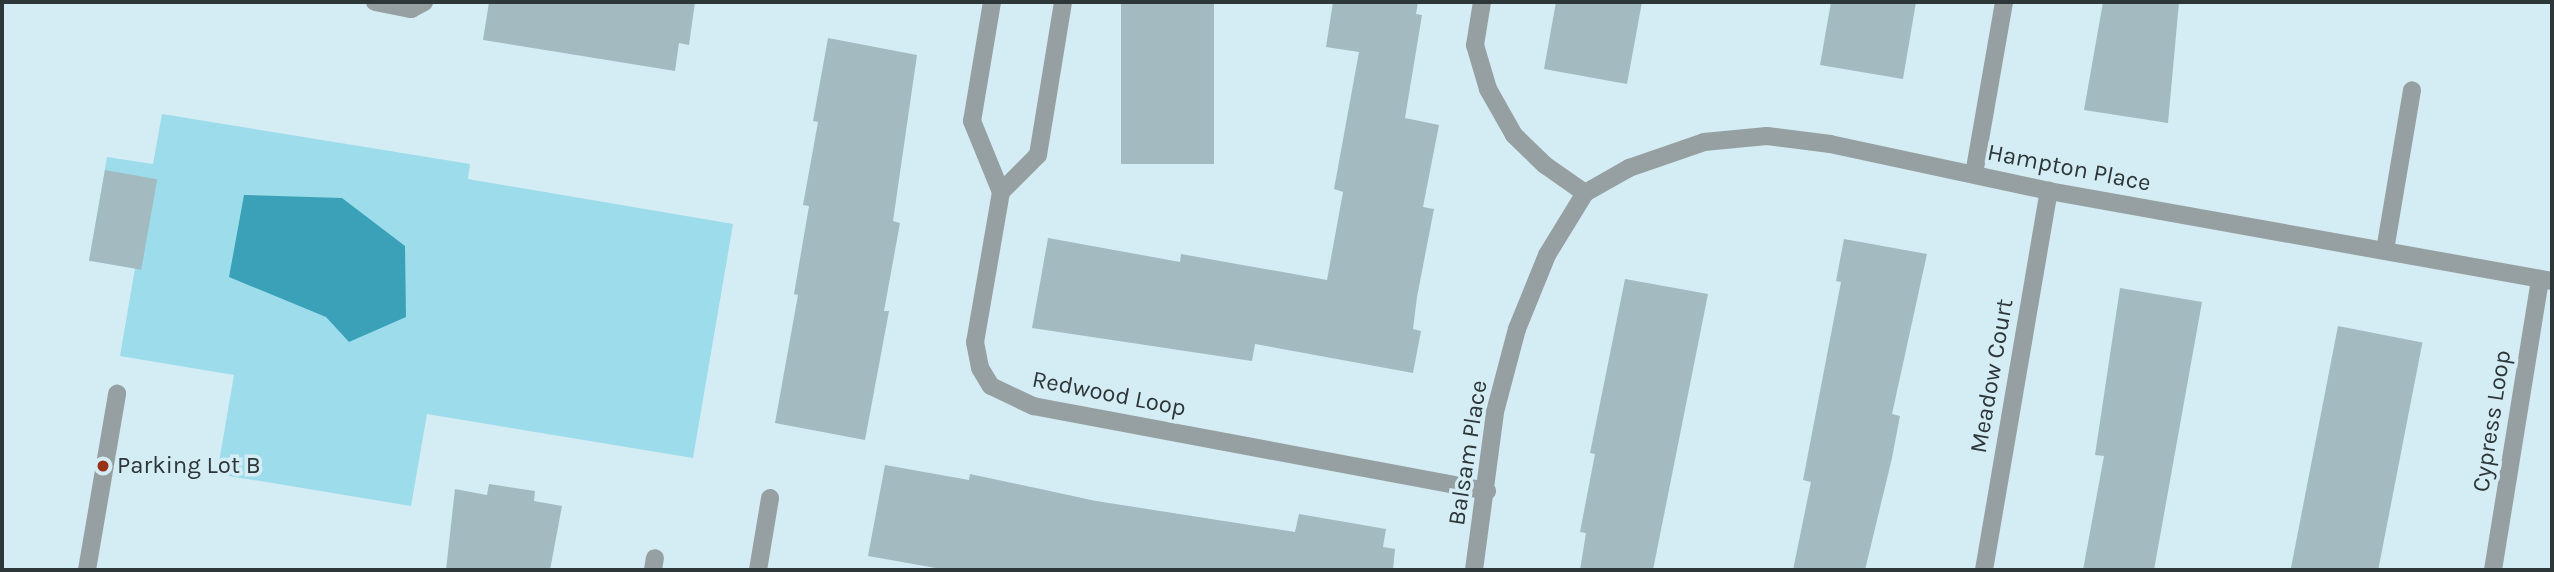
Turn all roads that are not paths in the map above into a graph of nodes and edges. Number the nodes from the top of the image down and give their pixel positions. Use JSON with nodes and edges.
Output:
{"nodes":[{"id":1,"x":375,"y":2,"type":"edge"},
{"id":2,"x":424,"y":2,"type":"edge"},
{"id":3,"x":992,"y":2,"type":"edge"},
{"id":4,"x":1063,"y":2,"type":"edge"},
{"id":5,"x":1482,"y":2,"type":"edge"},
{"id":6,"x":2004,"y":2,"type":"edge"},
{"id":7,"x":2412,"y":90,"type":"dead end"},
{"id":8,"x":1974,"y":174,"type":"junction"},
{"id":9,"x":2049,"y":191,"type":"junction"},
{"id":10,"x":1001,"y":192,"type":"junction"},
{"id":11,"x":1585,"y":193,"type":"junction"},
{"id":12,"x":2385,"y":250,"type":"junction"},
{"id":13,"x":2546,"y":280,"type":"edge"},
{"id":14,"x":117,"y":394,"type":"dead end"},
{"id":15,"x":1487,"y":491,"type":"junction"},
{"id":16,"x":770,"y":498,"type":"dead end"},
{"id":17,"x":87,"y":570,"type":"edge"},
{"id":18,"x":758,"y":570,"type":"edge"},
{"id":19,"x":1474,"y":570,"type":"edge"},
{"id":20,"x":1984,"y":570,"type":"edge"},
{"id":21,"x":2493,"y":570,"type":"edge"}],
"edges":[{"from":1,"to":2,"type":"street"},
{"from":3,"to":10,"type":"street"},
{"from":4,"to":10,"type":"street"},
{"from":5,"to":11,"type":"street"},
{"from":6,"to":8,"type":"street"},
{"from":7,"to":12,"type":"street"},
{"from":8,"to":9,"type":"street","name":"Hampton Place"},
{"from":8,"to":11,"type":"street","name":"Hampton Place"},
{"from":9,"to":12,"type":"street","name":"Hampton Place"},
{"from":9,"to":20,"type":"street","name":"Meadow Court"},
{"from":10,"to":15,"type":"street","name":"Redwood Loop"},
{"from":11,"to":15,"type":"street","name":"Balsam Place"},
{"from":12,"to":13,"type":"street","name":"Hampton Place"},
{"from":13,"to":21,"type":"street","name":"Cypress Loop"},
{"from":14,"to":17,"type":"street"},
{"from":15,"to":19,"type":"street","name":"Balsam Place"},
{"from":16,"to":18,"type":"street"}]}
